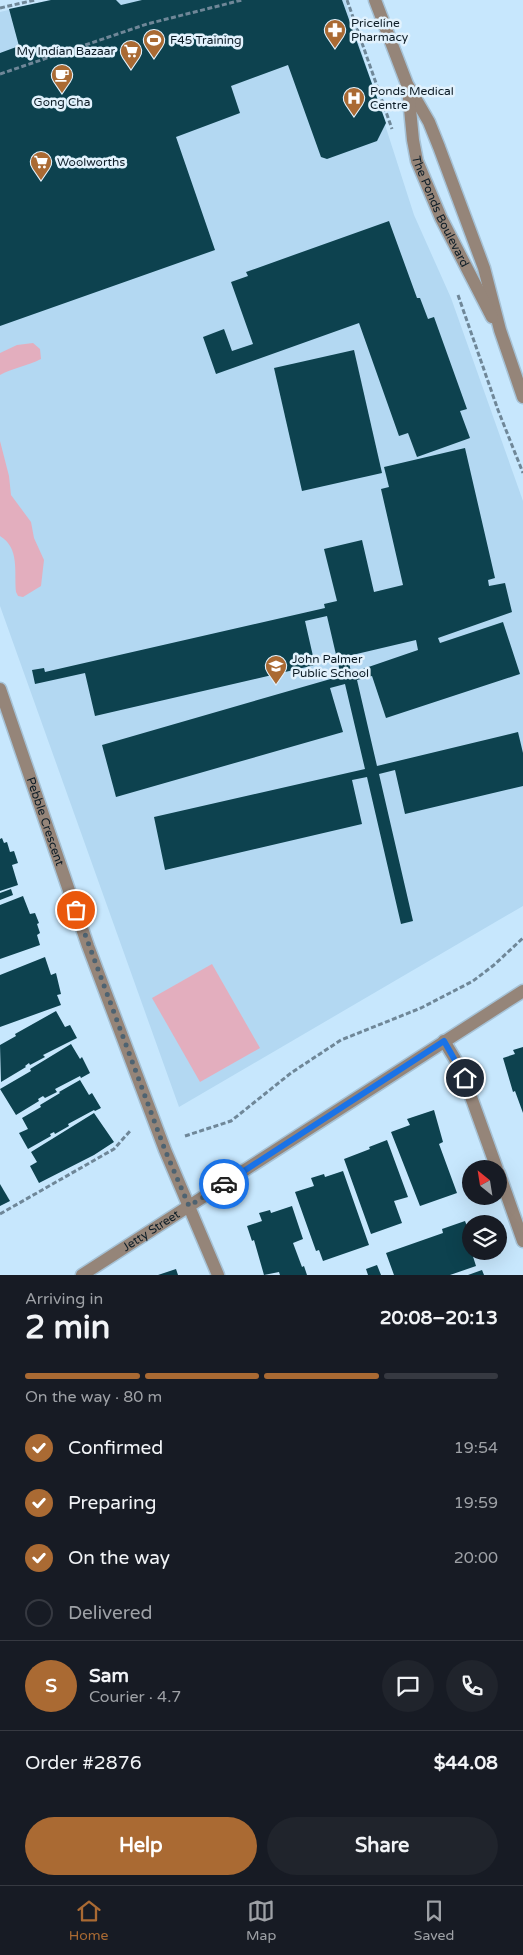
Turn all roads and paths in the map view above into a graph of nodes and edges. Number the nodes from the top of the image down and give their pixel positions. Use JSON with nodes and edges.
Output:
{"nodes":[{"id":1,"x":35,"y":0,"type":"edge"},
{"id":2,"x":242,"y":0,"type":"edge"},
{"id":3,"x":375,"y":0,"type":"edge"},
{"id":4,"x":0,"y":8,"type":"edge"},
{"id":5,"x":0,"y":74,"type":"edge"},
{"id":6,"x":407,"y":84,"type":"junction"},
{"id":7,"x":500,"y":330,"type":"junction"},
{"id":8,"x":518,"y":365,"type":"edge"},
{"id":9,"x":523,"y":397,"type":"edge"},
{"id":10,"x":0,"y":689,"type":"edge"},
{"id":11,"x":523,"y":938,"type":"edge"},
{"id":12,"x":523,"y":991,"type":"edge"},
{"id":13,"x":444,"y":1041,"type":"junction"},
{"id":14,"x":131,"y":1130,"type":"dead end"},
{"id":15,"x":185,"y":1136,"type":"dead end"},
{"id":16,"x":494,"y":1160,"type":"edge"},
{"id":17,"x":508,"y":1198,"type":"edge"},
{"id":18,"x":189,"y":1206,"type":"junction"},
{"id":19,"x":0,"y":1214,"type":"edge"},
{"id":20,"x":523,"y":1241,"type":"edge"},
{"id":21,"x":82,"y":1275,"type":"edge"},
{"id":22,"x":218,"y":1275,"type":"edge"}],
"edges":[{"from":1,"to":4,"type":"path"},
{"from":2,"to":5,"type":"path"},
{"from":3,"to":6,"type":"street","name":"The Ponds Boulevard"},
{"from":6,"to":7,"type":"street","name":"The Ponds Boulevard"},
{"from":6,"to":7,"type":"street","name":"The Ponds Boulevard"},
{"from":7,"to":8,"type":"street","name":"The Ponds Boulevard"},
{"from":8,"to":9,"type":"street","name":"The Ponds Boulevard"},
{"from":10,"to":18,"type":"street","name":"Pebble Crescent"},
{"from":11,"to":15,"type":"path"},
{"from":12,"to":13,"type":"street","name":"Jetty Street"},
{"from":13,"to":16,"type":"street"},
{"from":13,"to":18,"type":"street","name":"Jetty Street"},
{"from":14,"to":19,"type":"path"},
{"from":17,"to":20,"type":"street"},
{"from":18,"to":21,"type":"street","name":"Jetty Street"},
{"from":18,"to":22,"type":"street","name":"Pebble Crescent"}]}
